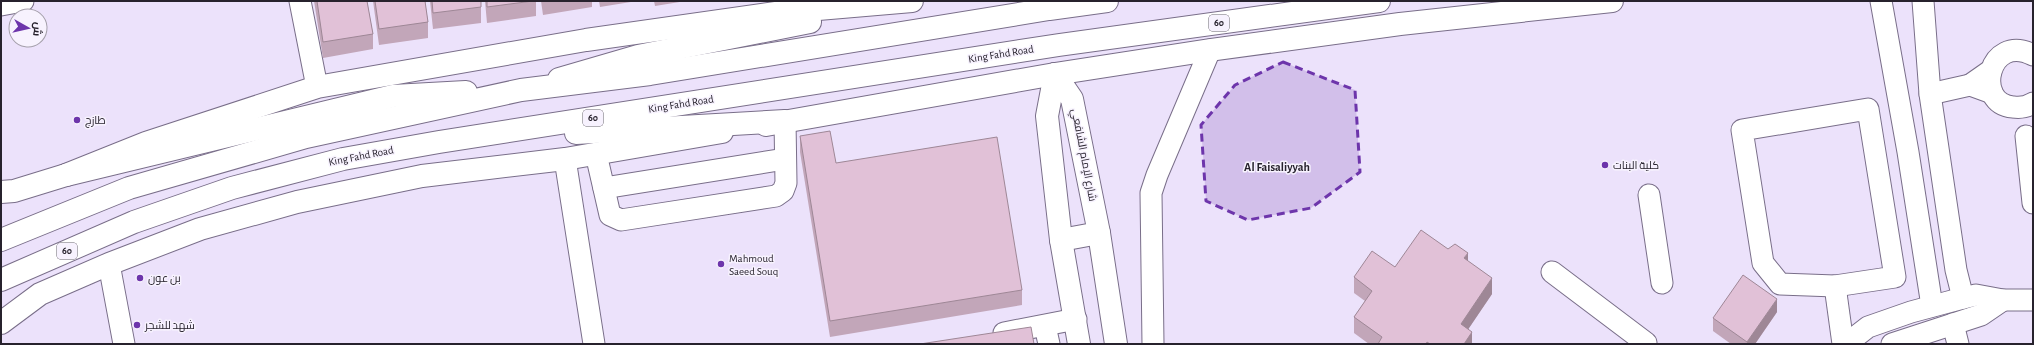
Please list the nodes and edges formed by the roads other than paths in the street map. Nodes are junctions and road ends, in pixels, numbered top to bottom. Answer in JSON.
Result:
{"nodes":[{"id":1,"x":23,"y":1,"type":"edge"},
{"id":2,"x":300,"y":1,"type":"edge"},
{"id":3,"x":912,"y":1,"type":"edge"},
{"id":4,"x":915,"y":1,"type":"edge"},
{"id":5,"x":1107,"y":1,"type":"edge"},
{"id":6,"x":1379,"y":1,"type":"edge"},
{"id":7,"x":1521,"y":1,"type":"edge"},
{"id":8,"x":1612,"y":1,"type":"edge"},
{"id":9,"x":1881,"y":1,"type":"edge"},
{"id":10,"x":1923,"y":1,"type":"edge"},
{"id":11,"x":1,"y":5,"type":"edge"},
{"id":12,"x":782,"y":6,"type":"edge"},
{"id":13,"x":1400,"y":24,"type":"junction"},
{"id":14,"x":1210,"y":50,"type":"junction"},
{"id":15,"x":2033,"y":55,"type":"edge"},
{"id":16,"x":1990,"y":71,"type":"junction"},
{"id":17,"x":1055,"y":74,"type":"junction"},
{"id":18,"x":1970,"y":85,"type":"junction"},
{"id":19,"x":316,"y":87,"type":"junction"},
{"id":20,"x":521,"y":90,"type":"junction"},
{"id":21,"x":1992,"y":93,"type":"junction"},
{"id":22,"x":1930,"y":94,"type":"junction"},
{"id":23,"x":2032,"y":103,"type":"edge"},
{"id":24,"x":2010,"y":107,"type":"junction"},
{"id":25,"x":785,"y":121,"type":"junction"},
{"id":26,"x":2026,"y":136,"type":"junction"},
{"id":27,"x":439,"y":142,"type":"junction"},
{"id":28,"x":596,"y":154,"type":"junction"},
{"id":29,"x":785,"y":159,"type":"junction"},
{"id":30,"x":565,"y":160,"type":"junction"},
{"id":31,"x":1910,"y":168,"type":"junction"},
{"id":32,"x":1878,"y":171,"type":"junction"},
{"id":33,"x":66,"y":175,"type":"junction"},
{"id":34,"x":604,"y":188,"type":"junction"},
{"id":35,"x":1,"y":192,"type":"edge"},
{"id":36,"x":1649,"y":194,"type":"dead end"},
{"id":37,"x":2033,"y":203,"type":"edge"},
{"id":38,"x":1099,"y":233,"type":"junction"},
{"id":39,"x":1,"y":240,"type":"edge"},
{"id":40,"x":1061,"y":240,"type":"junction"},
{"id":41,"x":109,"y":264,"type":"junction"},
{"id":42,"x":1552,"y":272,"type":"dead end"},
{"id":43,"x":1,"y":280,"type":"edge"},
{"id":44,"x":1662,"y":283,"type":"dead end"},
{"id":45,"x":1835,"y":286,"type":"junction"},
{"id":46,"x":40,"y":294,"type":"junction"},
{"id":47,"x":1963,"y":298,"type":"junction"},
{"id":48,"x":2002,"y":300,"type":"junction"},
{"id":49,"x":2033,"y":300,"type":"edge"},
{"id":50,"x":1932,"y":306,"type":"junction"},
{"id":51,"x":1076,"y":319,"type":"junction"},
{"id":52,"x":1,"y":323,"type":"edge"},
{"id":53,"x":1047,"y":335,"type":"edge"},
{"id":54,"x":1951,"y":335,"type":"edge"},
{"id":55,"x":985,"y":336,"type":"edge"},
{"id":56,"x":1,"y":337,"type":"edge"},
{"id":57,"x":1646,"y":343,"type":"dead end"},
{"id":58,"x":124,"y":344,"type":"edge"},
{"id":59,"x":594,"y":344,"type":"edge"},
{"id":60,"x":1079,"y":344,"type":"edge"},
{"id":61,"x":1116,"y":344,"type":"edge"},
{"id":62,"x":1153,"y":344,"type":"edge"},
{"id":63,"x":1844,"y":344,"type":"edge"},
{"id":64,"x":1892,"y":344,"type":"edge"}],
"edges":[{"from":1,"to":11,"type":"street"},
{"from":2,"to":19,"type":"street"},
{"from":3,"to":12,"type":"main road"},
{"from":4,"to":20,"type":"main road"},
{"from":5,"to":20,"type":"main road"},
{"from":6,"to":27,"type":"main road","name":"King Fahd Road","number":"60"},
{"from":7,"to":13,"type":"main road"},
{"from":8,"to":13,"type":"main road"},
{"from":9,"to":31,"type":"street"},
{"from":10,"to":22,"type":"street"},
{"from":12,"to":19,"type":"main road"},
{"from":13,"to":14,"type":"main road"},
{"from":14,"to":17,"type":"main road"},
{"from":14,"to":62,"type":"street"},
{"from":15,"to":16,"type":"street"},
{"from":16,"to":18,"type":"street"},
{"from":16,"to":21,"type":"street"},
{"from":17,"to":25,"type":"main road"},
{"from":17,"to":38,"type":"main road","name":"شارع الإمام الشافعي"},
{"from":17,"to":40,"type":"main road"},
{"from":18,"to":21,"type":"street"},
{"from":18,"to":22,"type":"street"},
{"from":19,"to":33,"type":"main road"},
{"from":20,"to":33,"type":"main road"},
{"from":20,"to":39,"type":"main road"},
{"from":21,"to":24,"type":"street"},
{"from":22,"to":47,"type":"street"},
{"from":23,"to":24,"type":"street"},
{"from":23,"to":26,"type":"street"},
{"from":24,"to":26,"type":"street"},
{"from":25,"to":27,"type":"main road"},
{"from":25,"to":28,"type":"main road"},
{"from":25,"to":29,"type":"street"},
{"from":26,"to":37,"type":"street"},
{"from":27,"to":43,"type":"main road","name":"King Fahd Road","number":"60"},
{"from":28,"to":30,"type":"main road"},
{"from":28,"to":34,"type":"street"},
{"from":29,"to":34,"type":"street"},
{"from":29,"to":34,"type":"street"},
{"from":30,"to":41,"type":"main road"},
{"from":30,"to":59,"type":"street"},
{"from":31,"to":32,"type":"street"},
{"from":31,"to":50,"type":"street"},
{"from":32,"to":45,"type":"street"},
{"from":32,"to":45,"type":"street"},
{"from":33,"to":35,"type":"main road"},
{"from":36,"to":44,"type":"street"},
{"from":38,"to":40,"type":"main road"},
{"from":38,"to":61,"type":"main road","name":"شارع الإمام الشافعي"},
{"from":40,"to":51,"type":"main road"},
{"from":41,"to":46,"type":"main road"},
{"from":41,"to":58,"type":"street"},
{"from":42,"to":57,"type":"street"},
{"from":45,"to":63,"type":"street"},
{"from":46,"to":52,"type":"main road"},
{"from":46,"to":56,"type":"main road"},
{"from":47,"to":48,"type":"street"},
{"from":47,"to":50,"type":"street"},
{"from":48,"to":49,"type":"street"},
{"from":48,"to":54,"type":"street"},
{"from":50,"to":63,"type":"street"},
{"from":51,"to":53,"type":"street"},
{"from":51,"to":60,"type":"main road"},
{"from":53,"to":55,"type":"street"},
{"from":54,"to":64,"type":"street"}]}
